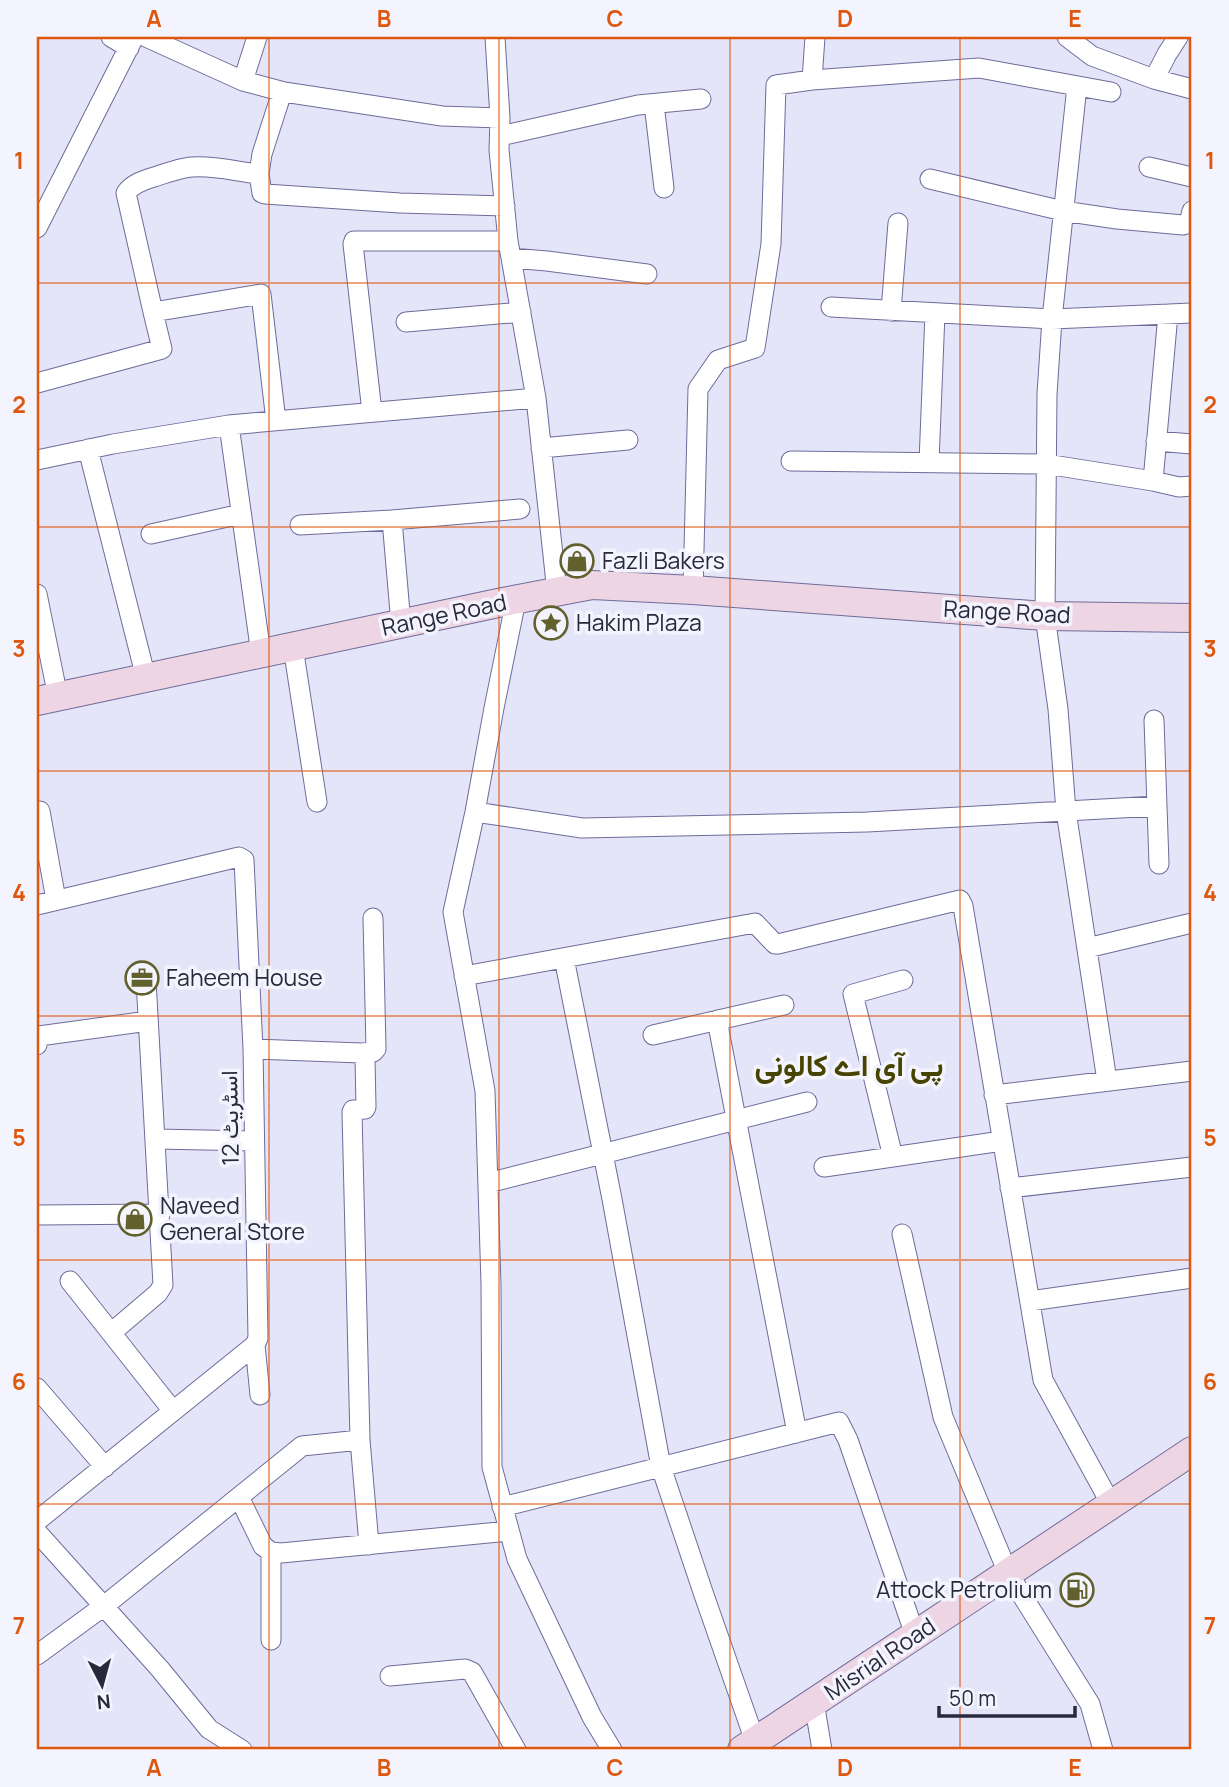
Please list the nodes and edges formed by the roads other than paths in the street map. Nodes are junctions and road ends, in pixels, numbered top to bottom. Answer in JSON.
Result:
{"nodes":[{"id":1,"x":111,"y":37,"type":"edge"},
{"id":2,"x":146,"y":37,"type":"edge"},
{"id":3,"x":257,"y":37,"type":"edge"},
{"id":4,"x":495,"y":37,"type":"edge"},
{"id":5,"x":815,"y":37,"type":"edge"},
{"id":6,"x":1067,"y":37,"type":"edge"},
{"id":7,"x":1178,"y":37,"type":"edge"},
{"id":8,"x":132,"y":42,"type":"edge"},
{"id":9,"x":1192,"y":47,"type":"edge"},
{"id":10,"x":1167,"y":54,"type":"junction"},
{"id":11,"x":1154,"y":79,"type":"junction"},
{"id":12,"x":812,"y":80,"type":"junction"},
{"id":13,"x":243,"y":81,"type":"junction"},
{"id":14,"x":1077,"y":86,"type":"junction"},
{"id":15,"x":1192,"y":89,"type":"edge"},
{"id":16,"x":282,"y":92,"type":"junction"},
{"id":17,"x":1111,"y":92,"type":"dead end"},
{"id":18,"x":701,"y":99,"type":"dead end"},
{"id":19,"x":654,"y":103,"type":"junction"},
{"id":20,"x":500,"y":127,"type":"junction"},
{"id":21,"x":1149,"y":167,"type":"dead end"},
{"id":22,"x":259,"y":174,"type":"junction"},
{"id":23,"x":1192,"y":177,"type":"edge"},
{"id":24,"x":930,"y":178,"type":"dead end"},
{"id":25,"x":664,"y":188,"type":"dead end"},
{"id":26,"x":45,"y":191,"type":"edge"},
{"id":27,"x":505,"y":206,"type":"junction"},
{"id":28,"x":1063,"y":211,"type":"junction"},
{"id":29,"x":1192,"y":211,"type":"edge"},
{"id":30,"x":898,"y":223,"type":"dead end"},
{"id":31,"x":37,"y":228,"type":"edge"},
{"id":32,"x":510,"y":250,"type":"junction"},
{"id":33,"x":647,"y":274,"type":"dead end"},
{"id":34,"x":831,"y":307,"type":"dead end"},
{"id":35,"x":891,"y":311,"type":"junction"},
{"id":36,"x":153,"y":312,"type":"junction"},
{"id":37,"x":521,"y":312,"type":"junction"},
{"id":38,"x":935,"y":313,"type":"junction"},
{"id":39,"x":1192,"y":313,"type":"edge"},
{"id":40,"x":1168,"y":314,"type":"junction"},
{"id":41,"x":1052,"y":319,"type":"junction"},
{"id":42,"x":406,"y":322,"type":"dead end"},
{"id":43,"x":37,"y":383,"type":"edge"},
{"id":44,"x":536,"y":398,"type":"junction"},
{"id":45,"x":372,"y":412,"type":"junction"},
{"id":46,"x":276,"y":421,"type":"junction"},
{"id":47,"x":229,"y":425,"type":"junction"},
{"id":48,"x":628,"y":440,"type":"dead end"},
{"id":49,"x":1156,"y":441,"type":"junction"},
{"id":50,"x":1192,"y":444,"type":"edge"},
{"id":51,"x":541,"y":448,"type":"junction"},
{"id":52,"x":88,"y":449,"type":"junction"},
{"id":53,"x":37,"y":460,"type":"edge"},
{"id":54,"x":791,"y":461,"type":"dead end"},
{"id":55,"x":929,"y":462,"type":"junction"},
{"id":56,"x":1046,"y":464,"type":"junction"},
{"id":57,"x":1153,"y":481,"type":"junction"},
{"id":58,"x":1192,"y":486,"type":"edge"},
{"id":59,"x":520,"y":509,"type":"dead end"},
{"id":60,"x":241,"y":514,"type":"junction"},
{"id":61,"x":392,"y":520,"type":"junction"},
{"id":62,"x":300,"y":525,"type":"dead end"},
{"id":63,"x":151,"y":534,"type":"dead end"},
{"id":64,"x":693,"y":590,"type":"junction"},
{"id":65,"x":556,"y":592,"type":"junction"},
{"id":66,"x":37,"y":594,"type":"edge"},
{"id":67,"x":516,"y":600,"type":"junction"},
{"id":68,"x":1045,"y":616,"type":"junction"},
{"id":69,"x":1192,"y":618,"type":"edge"},
{"id":70,"x":401,"y":624,"type":"junction"},
{"id":71,"x":293,"y":647,"type":"junction"},
{"id":72,"x":261,"y":654,"type":"junction"},
{"id":73,"x":146,"y":678,"type":"junction"},
{"id":74,"x":47,"y":699,"type":"edge"},
{"id":75,"x":1153,"y":720,"type":"dead end"},
{"id":76,"x":317,"y":802,"type":"dead end"},
{"id":77,"x":1157,"y":806,"type":"junction"},
{"id":78,"x":1066,"y":810,"type":"junction"},
{"id":79,"x":40,"y":811,"type":"dead end"},
{"id":80,"x":475,"y":812,"type":"junction"},
{"id":81,"x":1159,"y":864,"type":"dead end"},
{"id":82,"x":46,"y":903,"type":"edge"},
{"id":83,"x":373,"y":918,"type":"dead end"},
{"id":84,"x":1192,"y":923,"type":"edge"},
{"id":85,"x":1087,"y":948,"type":"junction"},
{"id":86,"x":564,"y":958,"type":"junction"},
{"id":87,"x":464,"y":976,"type":"junction"},
{"id":88,"x":146,"y":980,"type":"dead end"},
{"id":89,"x":903,"y":980,"type":"dead end"},
{"id":90,"x":784,"y":1005,"type":"dead end"},
{"id":91,"x":717,"y":1020,"type":"junction"},
{"id":92,"x":148,"y":1021,"type":"junction"},
{"id":93,"x":653,"y":1035,"type":"dead end"},
{"id":94,"x":37,"y":1045,"type":"edge"},
{"id":95,"x":253,"y":1048,"type":"junction"},
{"id":96,"x":361,"y":1053,"type":"junction"},
{"id":97,"x":1192,"y":1071,"type":"edge"},
{"id":98,"x":1107,"y":1081,"type":"junction"},
{"id":99,"x":994,"y":1095,"type":"junction"},
{"id":100,"x":807,"y":1102,"type":"dead end"},
{"id":101,"x":737,"y":1120,"type":"junction"},
{"id":102,"x":155,"y":1139,"type":"junction"},
{"id":103,"x":254,"y":1141,"type":"junction"},
{"id":104,"x":1002,"y":1141,"type":"junction"},
{"id":105,"x":604,"y":1154,"type":"junction"},
{"id":106,"x":893,"y":1157,"type":"junction"},
{"id":107,"x":824,"y":1167,"type":"dead end"},
{"id":108,"x":1192,"y":1167,"type":"edge"},
{"id":109,"x":488,"y":1183,"type":"junction"},
{"id":110,"x":1010,"y":1188,"type":"junction"},
{"id":111,"x":37,"y":1214,"type":"edge"},
{"id":112,"x":160,"y":1214,"type":"junction"},
{"id":113,"x":902,"y":1234,"type":"dead end"},
{"id":114,"x":1192,"y":1278,"type":"edge"},
{"id":115,"x":70,"y":1281,"type":"dead end"},
{"id":116,"x":1030,"y":1301,"type":"junction"},
{"id":117,"x":111,"y":1333,"type":"junction"},
{"id":118,"x":255,"y":1345,"type":"junction"},
{"id":119,"x":37,"y":1388,"type":"edge"},
{"id":120,"x":260,"y":1395,"type":"dead end"},
{"id":121,"x":173,"y":1411,"type":"junction"},
{"id":122,"x":797,"y":1433,"type":"junction"},
{"id":123,"x":360,"y":1440,"type":"junction"},
{"id":124,"x":1192,"y":1451,"type":"edge"},
{"id":125,"x":105,"y":1466,"type":"junction"},
{"id":126,"x":662,"y":1466,"type":"junction"},
{"id":127,"x":239,"y":1497,"type":"junction"},
{"id":128,"x":1111,"y":1504,"type":"junction"},
{"id":129,"x":502,"y":1507,"type":"junction"},
{"id":130,"x":37,"y":1521,"type":"edge"},
{"id":131,"x":509,"y":1531,"type":"junction"},
{"id":132,"x":37,"y":1532,"type":"edge"},
{"id":133,"x":369,"y":1545,"type":"junction"},
{"id":134,"x":271,"y":1552,"type":"junction"},
{"id":135,"x":1008,"y":1573,"type":"junction"},
{"id":136,"x":104,"y":1606,"type":"junction"},
{"id":137,"x":915,"y":1635,"type":"junction"},
{"id":138,"x":271,"y":1640,"type":"dead end"},
{"id":139,"x":37,"y":1655,"type":"edge"},
{"id":140,"x":390,"y":1676,"type":"dead end"},
{"id":141,"x":814,"y":1702,"type":"junction"},
{"id":142,"x":748,"y":1746,"type":"edge"},
{"id":143,"x":242,"y":1750,"type":"edge"},
{"id":144,"x":516,"y":1750,"type":"edge"},
{"id":145,"x":612,"y":1750,"type":"edge"},
{"id":146,"x":822,"y":1750,"type":"edge"},
{"id":147,"x":1103,"y":1750,"type":"edge"}],
"edges":[{"from":1,"to":8,"type":"street"},
{"from":2,"to":13,"type":"street"},
{"from":3,"to":13,"type":"street"},
{"from":4,"to":20,"type":"street"},
{"from":5,"to":12,"type":"street"},
{"from":6,"to":11,"type":"street"},
{"from":7,"to":10,"type":"street"},
{"from":8,"to":26,"type":"street"},
{"from":9,"to":10,"type":"street"},
{"from":10,"to":11,"type":"street"},
{"from":11,"to":15,"type":"street"},
{"from":12,"to":14,"type":"street"},
{"from":12,"to":64,"type":"street"},
{"from":13,"to":16,"type":"street"},
{"from":14,"to":17,"type":"street"},
{"from":14,"to":28,"type":"street"},
{"from":16,"to":20,"type":"street"},
{"from":16,"to":22,"type":"street"},
{"from":18,"to":19,"type":"street"},
{"from":19,"to":20,"type":"street"},
{"from":19,"to":25,"type":"street"},
{"from":20,"to":27,"type":"street"},
{"from":21,"to":23,"type":"street"},
{"from":22,"to":27,"type":"street"},
{"from":22,"to":36,"type":"street"},
{"from":24,"to":28,"type":"street"},
{"from":26,"to":31,"type":"street"},
{"from":27,"to":32,"type":"street"},
{"from":28,"to":29,"type":"street"},
{"from":28,"to":41,"type":"street"},
{"from":30,"to":35,"type":"street"},
{"from":32,"to":33,"type":"street"},
{"from":32,"to":37,"type":"street"},
{"from":32,"to":45,"type":"street"},
{"from":34,"to":35,"type":"street"},
{"from":35,"to":38,"type":"street"},
{"from":36,"to":43,"type":"street"},
{"from":36,"to":46,"type":"street"},
{"from":37,"to":42,"type":"street"},
{"from":37,"to":44,"type":"street"},
{"from":38,"to":41,"type":"street"},
{"from":38,"to":55,"type":"street"},
{"from":39,"to":40,"type":"street"},
{"from":40,"to":41,"type":"street"},
{"from":40,"to":49,"type":"street"},
{"from":41,"to":56,"type":"street"},
{"from":44,"to":45,"type":"street"},
{"from":44,"to":51,"type":"street"},
{"from":45,"to":46,"type":"street"},
{"from":46,"to":47,"type":"street"},
{"from":47,"to":52,"type":"street"},
{"from":47,"to":60,"type":"street"},
{"from":48,"to":51,"type":"street"},
{"from":49,"to":50,"type":"street"},
{"from":49,"to":57,"type":"street"},
{"from":51,"to":65,"type":"street"},
{"from":52,"to":53,"type":"street"},
{"from":52,"to":73,"type":"street"},
{"from":54,"to":55,"type":"street"},
{"from":55,"to":56,"type":"street"},
{"from":56,"to":57,"type":"street"},
{"from":56,"to":68,"type":"street"},
{"from":57,"to":58,"type":"street"},
{"from":59,"to":61,"type":"street"},
{"from":60,"to":63,"type":"street"},
{"from":60,"to":72,"type":"street"},
{"from":61,"to":62,"type":"street"},
{"from":61,"to":70,"type":"street"},
{"from":64,"to":65,"type":"main road","name":"Range Road"},
{"from":64,"to":68,"type":"main road","name":"Range Road"},
{"from":65,"to":67,"type":"main road","name":"Range Road"},
{"from":66,"to":74,"type":"street"},
{"from":67,"to":70,"type":"main road","name":"Range Road"},
{"from":67,"to":80,"type":"street"},
{"from":68,"to":69,"type":"main road","name":"Range Road"},
{"from":68,"to":78,"type":"street"},
{"from":70,"to":71,"type":"main road","name":"Range Road"},
{"from":71,"to":72,"type":"main road","name":"Range Road"},
{"from":71,"to":76,"type":"street"},
{"from":72,"to":73,"type":"main road","name":"Range Road"},
{"from":73,"to":74,"type":"main road","name":"Range Road"},
{"from":75,"to":77,"type":"street"},
{"from":77,"to":78,"type":"street"},
{"from":77,"to":81,"type":"street"},
{"from":78,"to":80,"type":"street"},
{"from":78,"to":85,"type":"street"},
{"from":79,"to":82,"type":"street"},
{"from":80,"to":87,"type":"street"},
{"from":82,"to":95,"type":"street","name":"اسٹریٹ 12"},
{"from":83,"to":96,"type":"street"},
{"from":84,"to":85,"type":"street"},
{"from":85,"to":98,"type":"street"},
{"from":86,"to":87,"type":"street"},
{"from":86,"to":99,"type":"street"},
{"from":86,"to":105,"type":"street"},
{"from":87,"to":109,"type":"street"},
{"from":88,"to":92,"type":"street"},
{"from":89,"to":106,"type":"street"},
{"from":90,"to":91,"type":"street"},
{"from":91,"to":93,"type":"street"},
{"from":91,"to":101,"type":"street"},
{"from":92,"to":94,"type":"street"},
{"from":92,"to":102,"type":"street"},
{"from":95,"to":96,"type":"street"},
{"from":95,"to":103,"type":"street","name":"اسٹریٹ 12"},
{"from":96,"to":123,"type":"street"},
{"from":97,"to":98,"type":"street"},
{"from":98,"to":99,"type":"street"},
{"from":99,"to":104,"type":"street"},
{"from":100,"to":101,"type":"street"},
{"from":101,"to":105,"type":"street"},
{"from":101,"to":122,"type":"street"},
{"from":102,"to":103,"type":"street"},
{"from":102,"to":112,"type":"street"},
{"from":103,"to":118,"type":"street","name":"اسٹریٹ 12"},
{"from":104,"to":106,"type":"street"},
{"from":104,"to":110,"type":"street"},
{"from":105,"to":109,"type":"street"},
{"from":105,"to":126,"type":"street"},
{"from":106,"to":107,"type":"street"},
{"from":108,"to":110,"type":"street"},
{"from":109,"to":129,"type":"street"},
{"from":110,"to":116,"type":"street"},
{"from":111,"to":112,"type":"street"},
{"from":112,"to":117,"type":"street"},
{"from":113,"to":135,"type":"street"},
{"from":114,"to":116,"type":"street"},
{"from":115,"to":117,"type":"street"},
{"from":116,"to":128,"type":"street"},
{"from":117,"to":121,"type":"street"},
{"from":118,"to":120,"type":"street","name":"اسٹریٹ 12"},
{"from":118,"to":121,"type":"street"},
{"from":119,"to":125,"type":"street"},
{"from":121,"to":125,"type":"street"},
{"from":122,"to":126,"type":"street"},
{"from":122,"to":137,"type":"street"},
{"from":123,"to":127,"type":"street"},
{"from":123,"to":133,"type":"street"},
{"from":124,"to":128,"type":"main road","name":"Misrial Road"},
{"from":125,"to":130,"type":"street"},
{"from":126,"to":129,"type":"street"},
{"from":126,"to":142,"type":"street"},
{"from":127,"to":134,"type":"street"},
{"from":127,"to":136,"type":"street"},
{"from":128,"to":135,"type":"main road","name":"Misrial Road"},
{"from":129,"to":131,"type":"street"},
{"from":131,"to":133,"type":"street"},
{"from":131,"to":145,"type":"street"},
{"from":132,"to":136,"type":"street"},
{"from":133,"to":134,"type":"street"},
{"from":134,"to":138,"type":"street"},
{"from":135,"to":137,"type":"main road","name":"Misrial Road"},
{"from":135,"to":147,"type":"street"},
{"from":136,"to":139,"type":"street"},
{"from":136,"to":143,"type":"street"},
{"from":137,"to":141,"type":"main road","name":"Misrial Road"},
{"from":140,"to":144,"type":"street"},
{"from":141,"to":142,"type":"main road","name":"Misrial Road"},
{"from":141,"to":146,"type":"street"}]}
